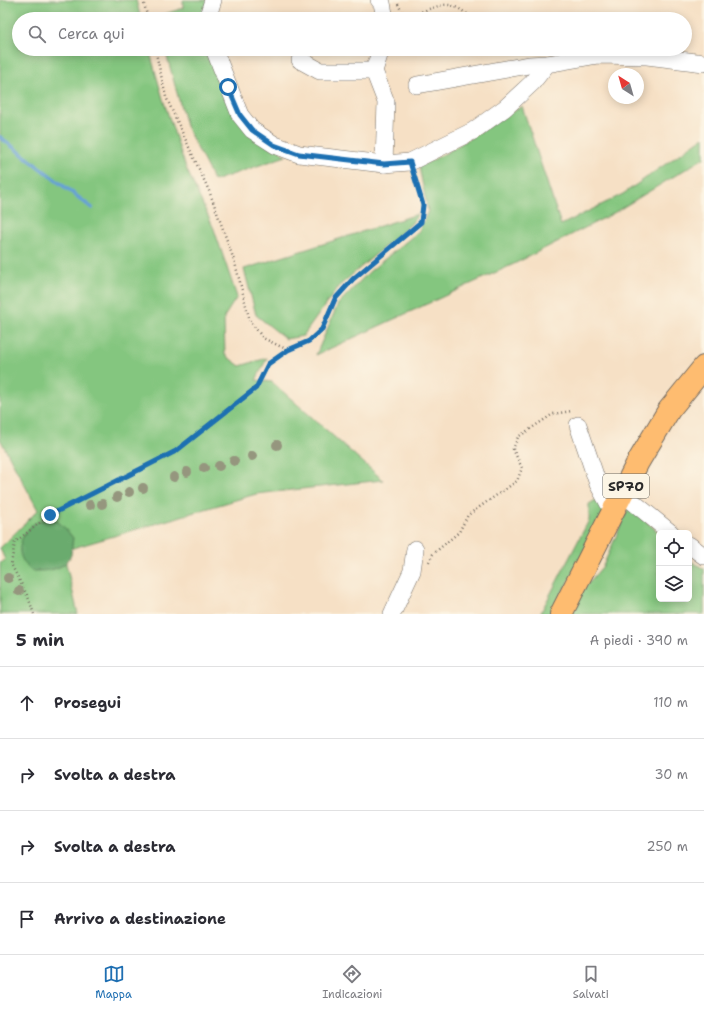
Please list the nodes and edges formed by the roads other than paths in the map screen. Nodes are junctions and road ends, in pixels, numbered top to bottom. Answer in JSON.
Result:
{"nodes":[{"id":1,"x":213,"y":0,"type":"edge"},
{"id":2,"x":379,"y":0,"type":"edge"},
{"id":3,"x":209,"y":12,"type":"edge"},
{"id":4,"x":384,"y":12,"type":"edge"},
{"id":5,"x":217,"y":56,"type":"edge"},
{"id":6,"x":379,"y":56,"type":"edge"},
{"id":7,"x":592,"y":56,"type":"edge"},
{"id":8,"x":647,"y":56,"type":"edge"},
{"id":9,"x":300,"y":60,"type":"dead end"},
{"id":10,"x":704,"y":63,"type":"edge"},
{"id":11,"x":547,"y":64,"type":"junction"},
{"id":12,"x":374,"y":71,"type":"junction"},
{"id":13,"x":417,"y":85,"type":"dead end"},
{"id":14,"x":384,"y":164,"type":"junction"},
{"id":15,"x":704,"y":367,"type":"edge"},
{"id":16,"x":578,"y":425,"type":"road end"},
{"id":17,"x":618,"y":503,"type":"junction"},
{"id":18,"x":666,"y":530,"type":"edge"},
{"id":19,"x":692,"y":548,"type":"edge"},
{"id":20,"x":415,"y":549,"type":"dead end"},
{"id":21,"x":704,"y":556,"type":"edge"},
{"id":22,"x":392,"y":614,"type":"edge"},
{"id":23,"x":561,"y":614,"type":"edge"}],
"edges":[{"from":1,"to":3,"type":"street"},
{"from":2,"to":4,"type":"street"},
{"from":5,"to":14,"type":"street"},
{"from":6,"to":12,"type":"street"},
{"from":7,"to":11,"type":"street"},
{"from":8,"to":10,"type":"street"},
{"from":9,"to":12,"type":"street"},
{"from":11,"to":13,"type":"street"},
{"from":11,"to":14,"type":"street"},
{"from":12,"to":14,"type":"street"},
{"from":15,"to":17,"type":"main road","number":"SP70"},
{"from":16,"to":17,"type":"street"},
{"from":17,"to":18,"type":"street"},
{"from":17,"to":23,"type":"main road","number":"SP70"},
{"from":19,"to":21,"type":"street"},
{"from":20,"to":22,"type":"street"}]}
